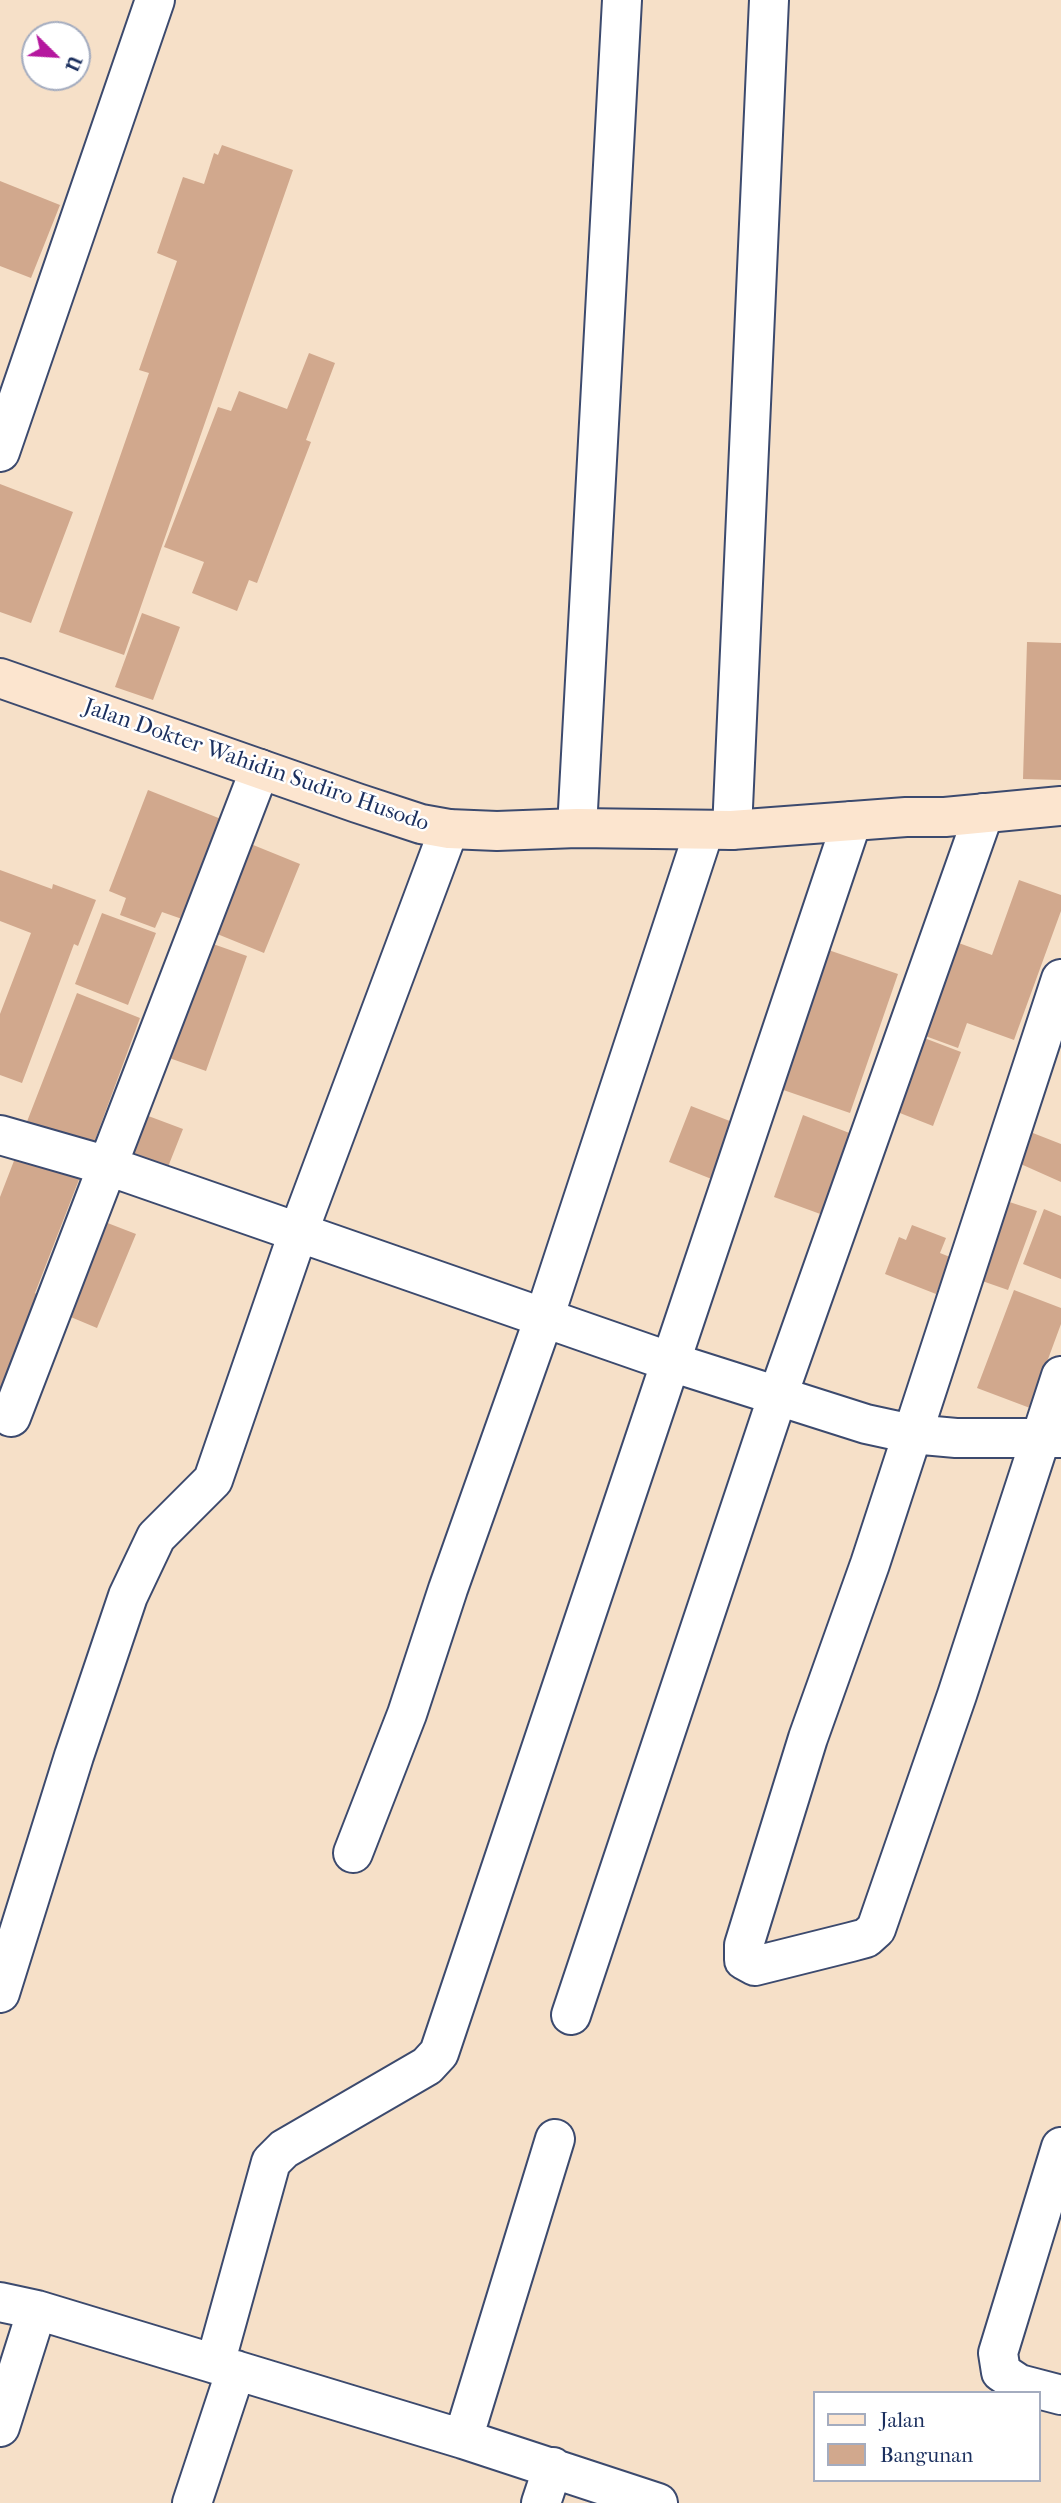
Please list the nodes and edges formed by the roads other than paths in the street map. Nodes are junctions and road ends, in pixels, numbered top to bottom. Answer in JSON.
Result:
{"nodes":[{"id":1,"x":155,"y":0,"type":"edge"},
{"id":2,"x":622,"y":0,"type":"edge"},
{"id":3,"x":769,"y":0,"type":"edge"},
{"id":4,"x":0,"y":452,"type":"edge"},
{"id":5,"x":0,"y":678,"type":"edge"},
{"id":6,"x":260,"y":769,"type":"junction"},
{"id":7,"x":1061,"y":806,"type":"edge"},
{"id":8,"x":985,"y":813,"type":"junction"},
{"id":9,"x":852,"y":821,"type":"junction"},
{"id":10,"x":577,"y":828,"type":"junction"},
{"id":11,"x":449,"y":829,"type":"junction"},
{"id":12,"x":718,"y":830,"type":"junction"},
{"id":13,"x":1061,"y":979,"type":"edge"},
{"id":14,"x":0,"y":1135,"type":"edge"},
{"id":15,"x":108,"y":1166,"type":"junction"},
{"id":16,"x":298,"y":1233,"type":"junction"},
{"id":17,"x":544,"y":1318,"type":"junction"},
{"id":18,"x":671,"y":1362,"type":"junction"},
{"id":19,"x":1061,"y":1376,"type":"edge"},
{"id":20,"x":778,"y":1395,"type":"junction"},
{"id":21,"x":11,"y":1417,"type":"dead end"},
{"id":22,"x":912,"y":1434,"type":"junction"},
{"id":23,"x":1050,"y":1437,"type":"edge"},
{"id":24,"x":353,"y":1853,"type":"dead end"},
{"id":25,"x":0,"y":1993,"type":"edge"},
{"id":26,"x":571,"y":2015,"type":"dead end"},
{"id":27,"x":555,"y":2138,"type":"dead end"},
{"id":28,"x":1061,"y":2147,"type":"edge"},
{"id":29,"x":0,"y":2301,"type":"edge"},
{"id":30,"x":37,"y":2310,"type":"junction"},
{"id":31,"x":225,"y":2367,"type":"junction"},
{"id":32,"x":1061,"y":2395,"type":"edge"},
{"id":33,"x":0,"y":2427,"type":"edge"},
{"id":34,"x":463,"y":2439,"type":"junction"},
{"id":35,"x":553,"y":2466,"type":"junction"},
{"id":36,"x":192,"y":2503,"type":"edge"},
{"id":37,"x":541,"y":2503,"type":"edge"},
{"id":38,"x":658,"y":2503,"type":"edge"}],
"edges":[{"from":1,"to":4,"type":"street"},
{"from":2,"to":10,"type":"street"},
{"from":3,"to":12,"type":"street"},
{"from":5,"to":6,"type":"main road","name":"Jalan Dokter Wahidin Sudiro Husodo"},
{"from":6,"to":11,"type":"main road","name":"Jalan Dokter Wahidin Sudiro Husodo"},
{"from":6,"to":15,"type":"street"},
{"from":7,"to":8,"type":"main road","name":"Jalan Dokter Wahidin Sudiro Husodo"},
{"from":8,"to":9,"type":"main road","name":"Jalan Dokter Wahidin Sudiro Husodo"},
{"from":8,"to":20,"type":"street"},
{"from":9,"to":12,"type":"main road","name":"Jalan Dokter Wahidin Sudiro Husodo"},
{"from":9,"to":18,"type":"street"},
{"from":10,"to":11,"type":"main road","name":"Jalan Dokter Wahidin Sudiro Husodo"},
{"from":10,"to":12,"type":"main road","name":"Jalan Dokter Wahidin Sudiro Husodo"},
{"from":11,"to":16,"type":"street"},
{"from":12,"to":17,"type":"street"},
{"from":13,"to":22,"type":"street"},
{"from":14,"to":15,"type":"street"},
{"from":15,"to":16,"type":"street"},
{"from":15,"to":21,"type":"street"},
{"from":16,"to":17,"type":"street"},
{"from":16,"to":25,"type":"street"},
{"from":17,"to":18,"type":"street"},
{"from":17,"to":24,"type":"street"},
{"from":18,"to":20,"type":"street"},
{"from":18,"to":31,"type":"street"},
{"from":19,"to":23,"type":"street"},
{"from":20,"to":22,"type":"street"},
{"from":20,"to":26,"type":"street"},
{"from":22,"to":23,"type":"street"},
{"from":22,"to":23,"type":"street"},
{"from":27,"to":34,"type":"street"},
{"from":28,"to":32,"type":"street"},
{"from":29,"to":30,"type":"street"},
{"from":30,"to":31,"type":"street"},
{"from":30,"to":33,"type":"street"},
{"from":31,"to":34,"type":"street"},
{"from":31,"to":36,"type":"street"},
{"from":34,"to":35,"type":"street"},
{"from":35,"to":37,"type":"street"},
{"from":35,"to":38,"type":"street"}]}
